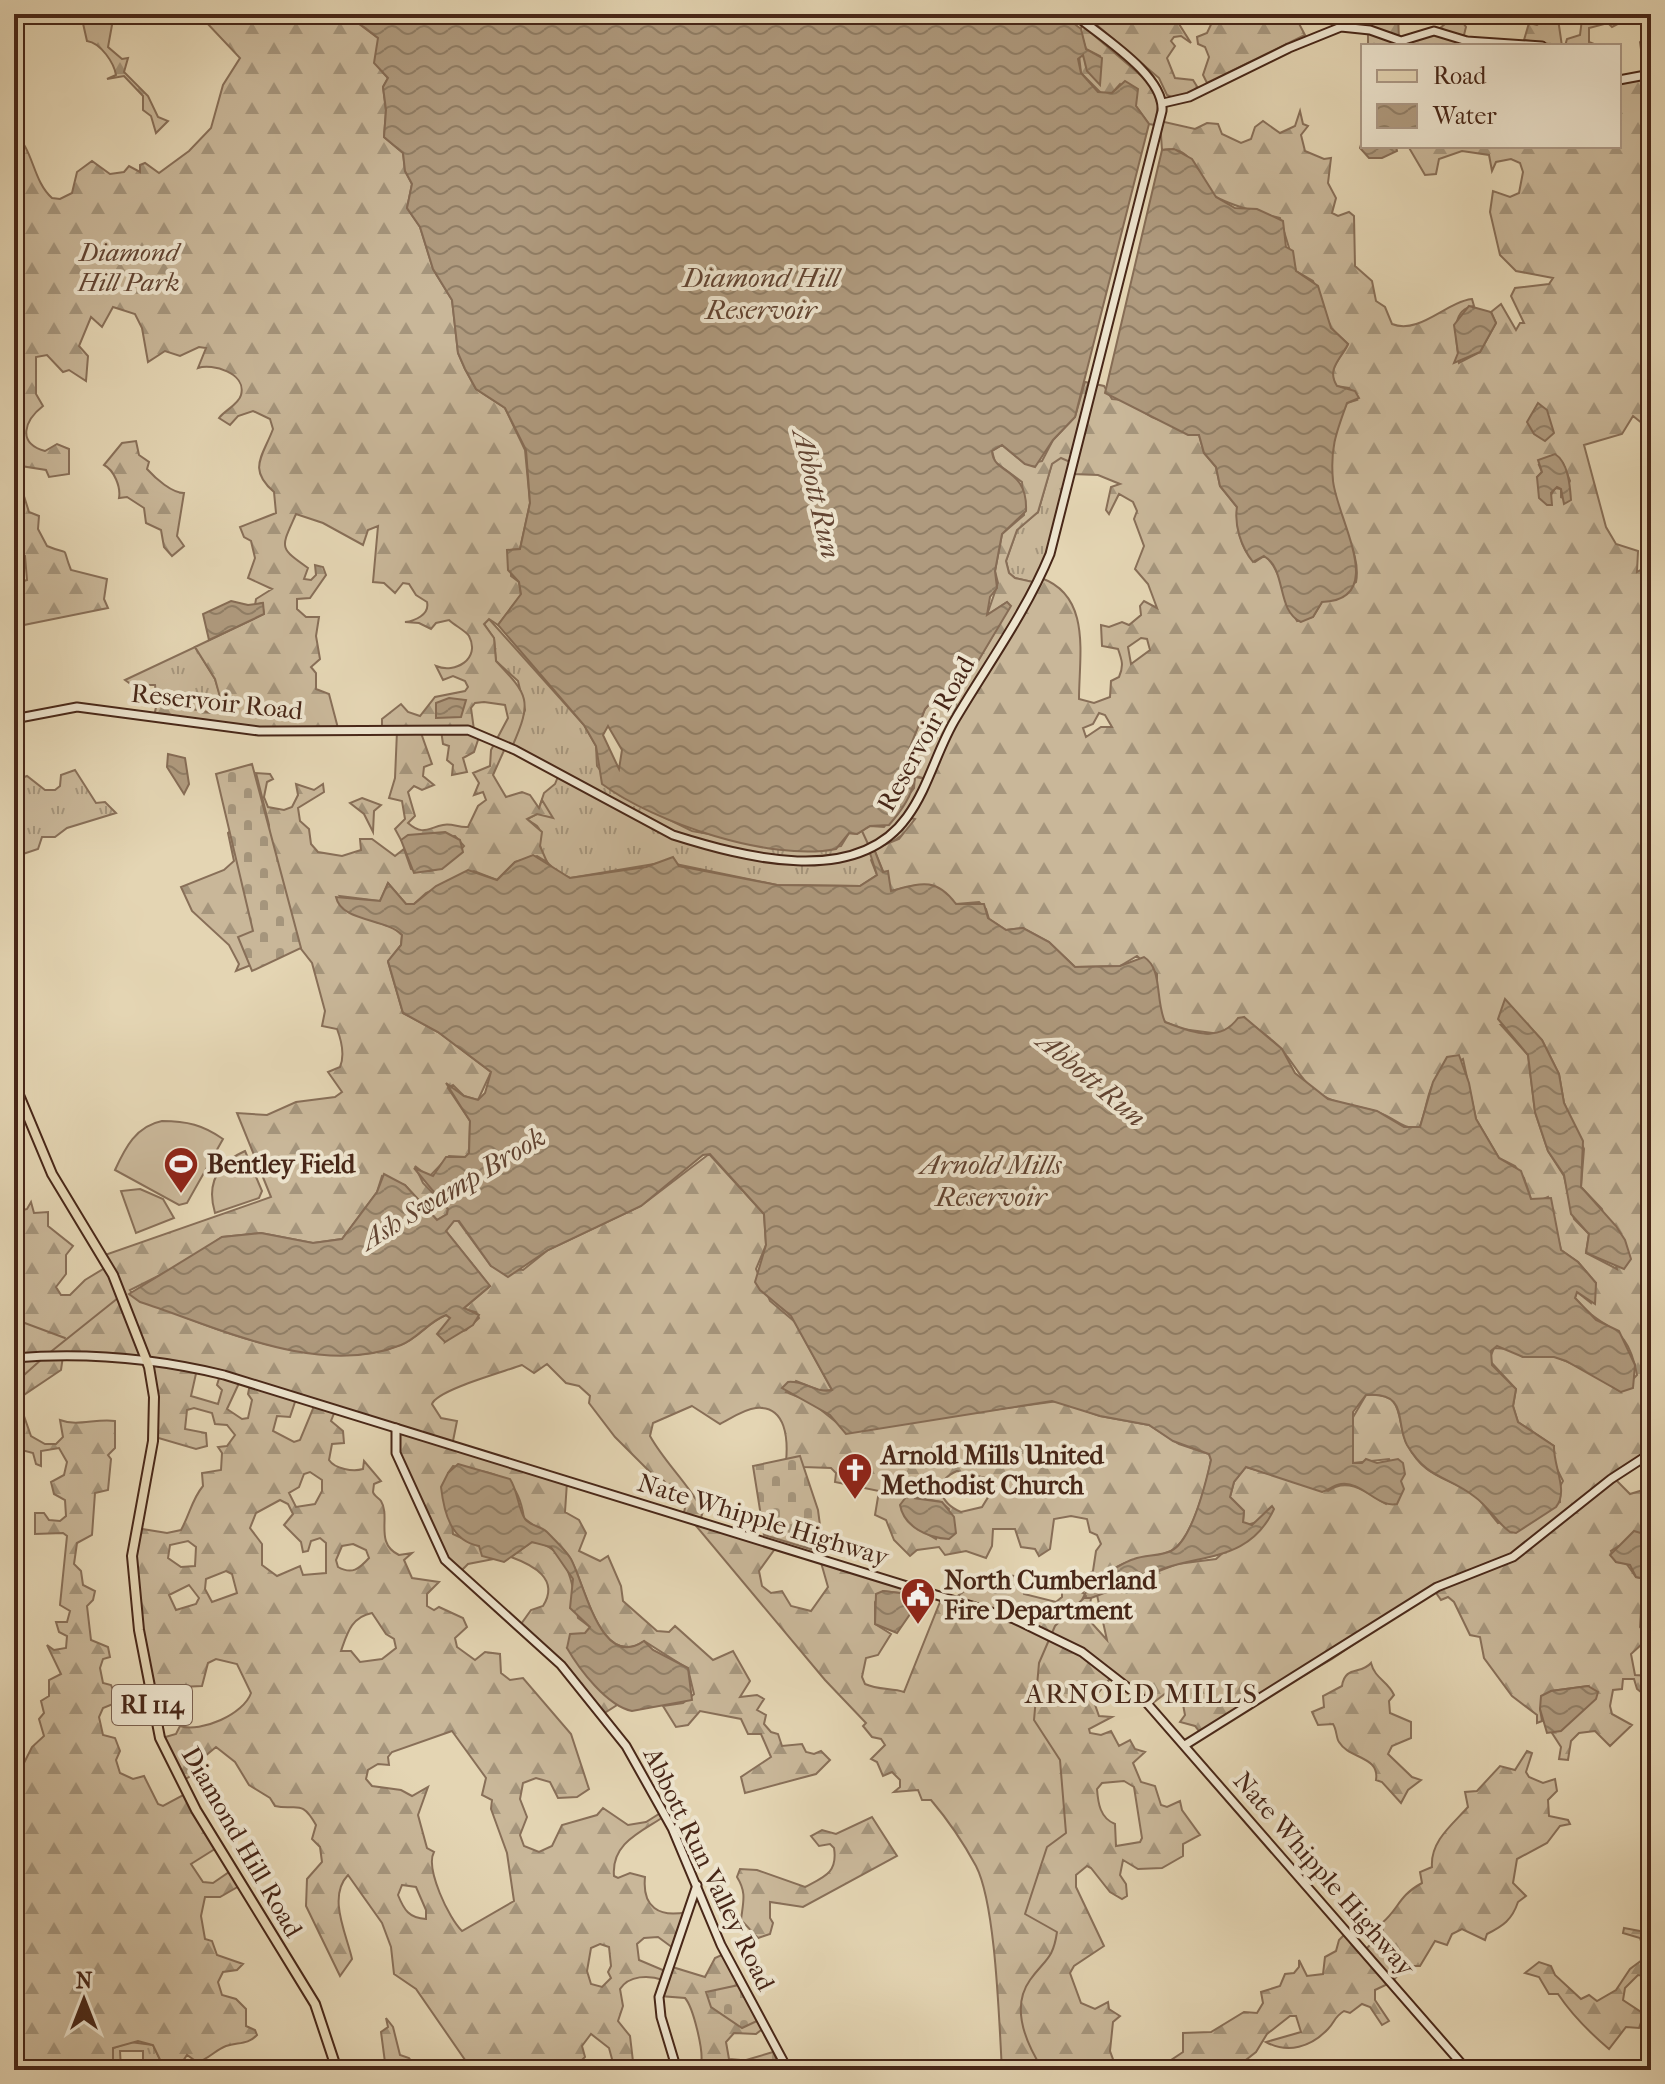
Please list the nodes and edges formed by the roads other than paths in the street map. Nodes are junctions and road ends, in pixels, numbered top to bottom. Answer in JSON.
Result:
{"nodes":[{"id":1,"x":1074,"y":14,"type":"edge"},
{"id":2,"x":1512,"y":44,"type":"edge"},
{"id":3,"x":1651,"y":74,"type":"edge"},
{"id":4,"x":1621,"y":80,"type":"edge"},
{"id":5,"x":1162,"y":107,"type":"junction"},
{"id":6,"x":14,"y":719,"type":"edge"},
{"id":7,"x":14,"y":1083,"type":"edge"},
{"id":8,"x":14,"y":1358,"type":"edge"},
{"id":9,"x":146,"y":1359,"type":"junction"},
{"id":10,"x":396,"y":1428,"type":"junction"},
{"id":11,"x":1651,"y":1453,"type":"edge"},
{"id":12,"x":1185,"y":1745,"type":"junction"},
{"id":13,"x":697,"y":1885,"type":"junction"},
{"id":14,"x":337,"y":2070,"type":"edge"},
{"id":15,"x":677,"y":2070,"type":"edge"},
{"id":16,"x":788,"y":2070,"type":"edge"},
{"id":17,"x":1467,"y":2070,"type":"edge"}],
"edges":[{"from":1,"to":5,"type":"street"},
{"from":2,"to":5,"type":"street"},
{"from":3,"to":4,"type":"street"},
{"from":5,"to":6,"type":"street","name":"Reservoir Road"},
{"from":7,"to":9,"type":"main road","name":"Diamond Hill Road","number":"RI 114"},
{"from":8,"to":9,"type":"street","name":"Nate Whipple Highway"},
{"from":9,"to":10,"type":"street","name":"Nate Whipple Highway"},
{"from":9,"to":14,"type":"main road","name":"Diamond Hill Road","number":"RI 114"},
{"from":10,"to":12,"type":"street","name":"Nate Whipple Highway"},
{"from":10,"to":13,"type":"street","name":"Abbott Run Valley Road"},
{"from":11,"to":12,"type":"street"},
{"from":12,"to":17,"type":"street","name":"Nate Whipple Highway"},
{"from":13,"to":15,"type":"street"},
{"from":13,"to":16,"type":"street","name":"Abbott Run Valley Road"}]}
